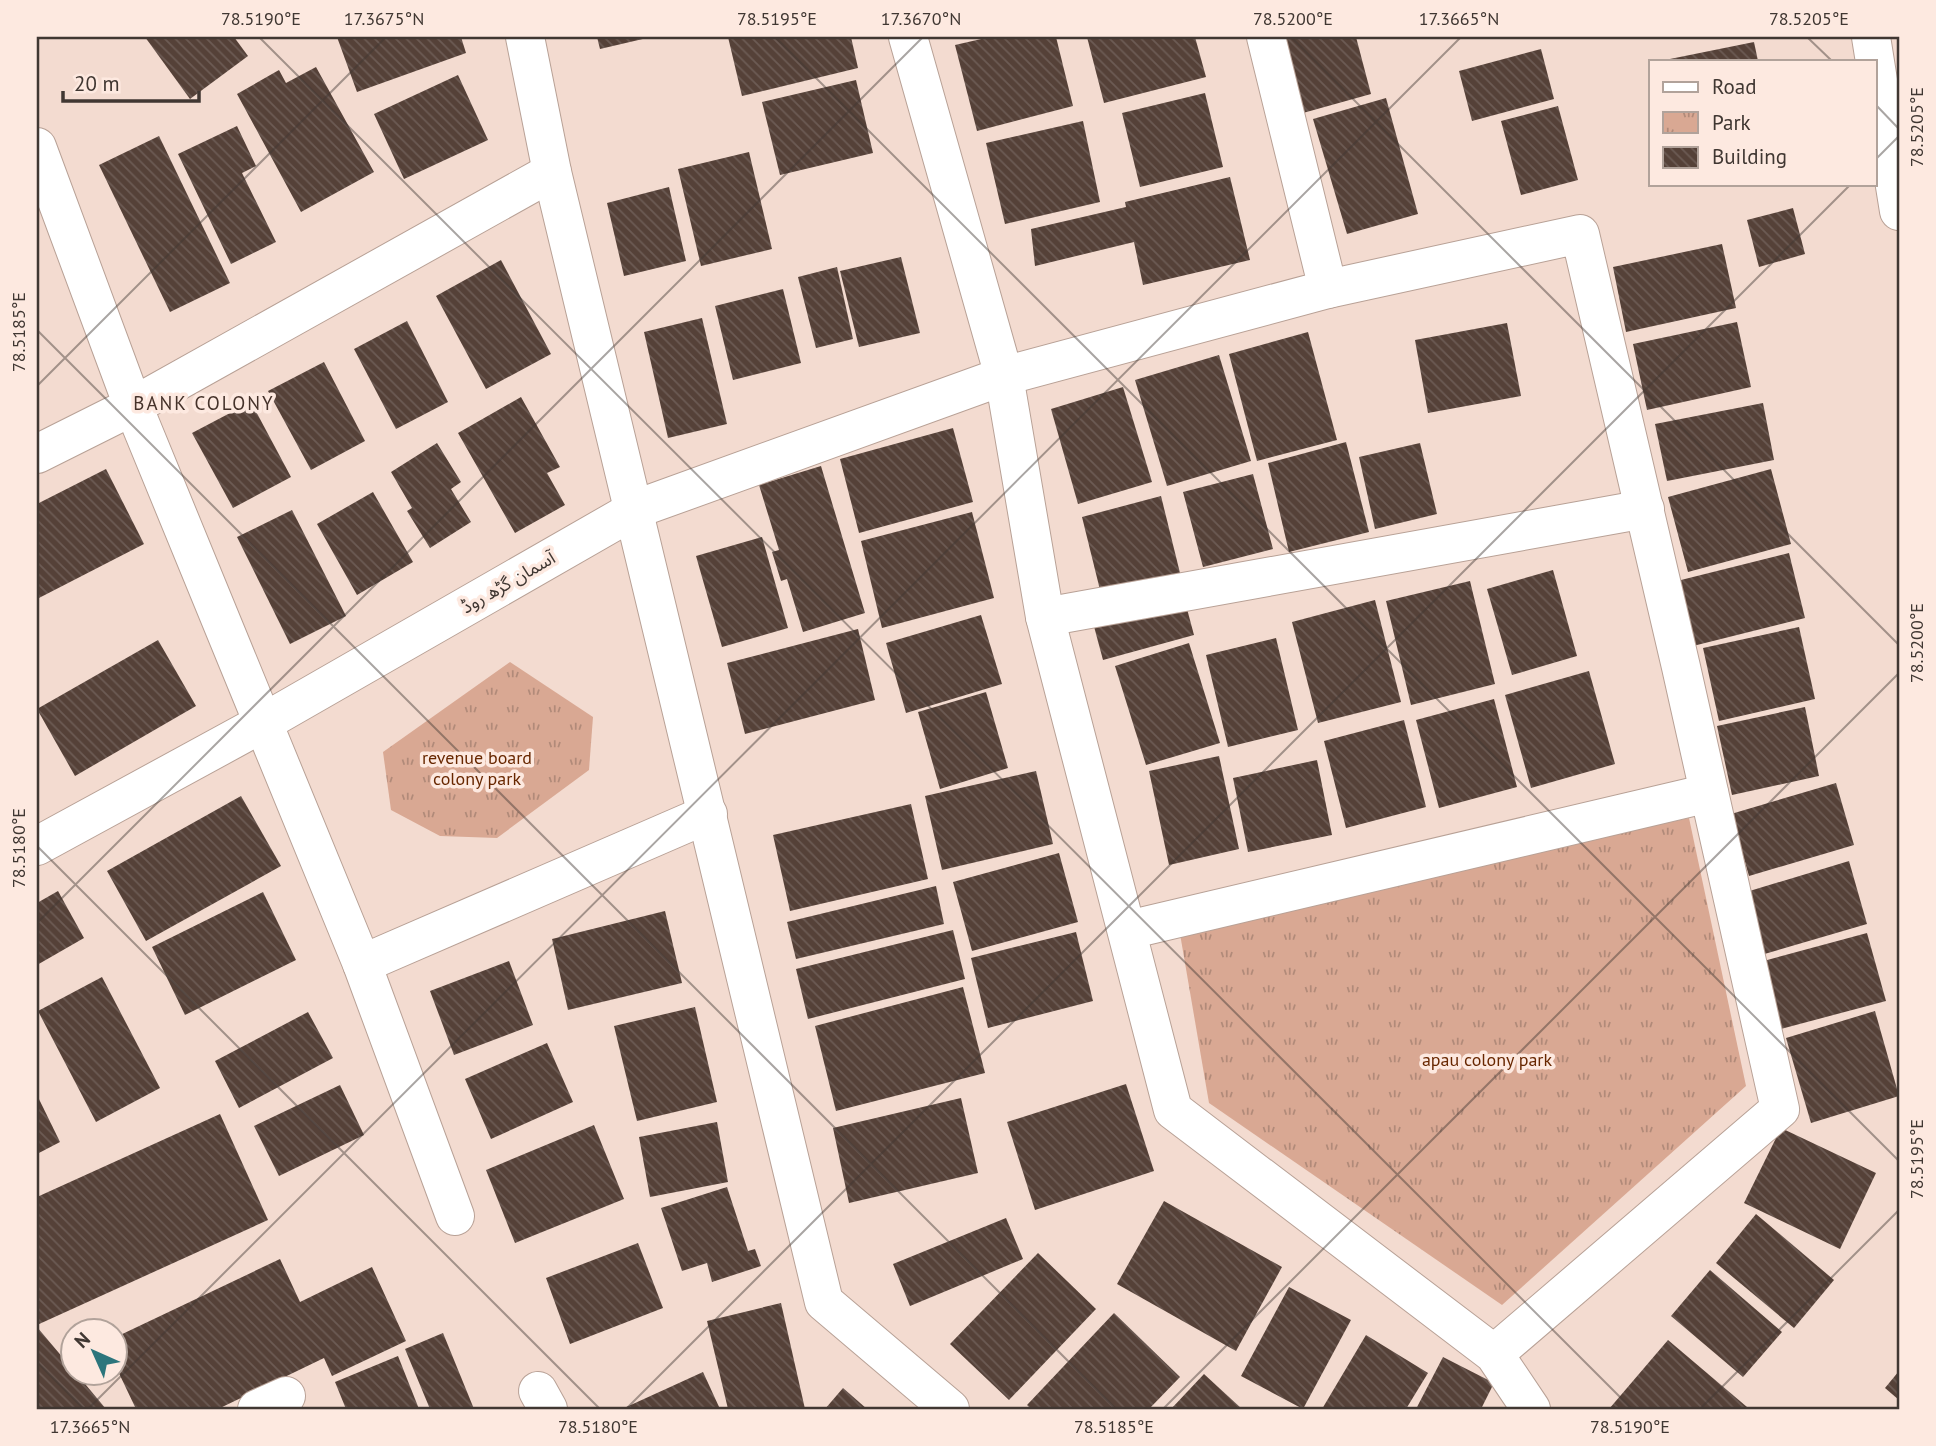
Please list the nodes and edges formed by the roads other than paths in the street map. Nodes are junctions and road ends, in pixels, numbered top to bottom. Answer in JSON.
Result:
{"nodes":[{"id":1,"x":525,"y":37,"type":"edge"},
{"id":2,"x":908,"y":37,"type":"edge"},
{"id":3,"x":1266,"y":37,"type":"edge"},
{"id":4,"x":1871,"y":37,"type":"edge"},
{"id":5,"x":1875,"y":60,"type":"edge"},
{"id":6,"x":1876,"y":68,"type":"edge"},
{"id":7,"x":37,"y":147,"type":"edge"},
{"id":8,"x":552,"y":172,"type":"junction"},
{"id":9,"x":1899,"y":211,"type":"edge"},
{"id":10,"x":1328,"y":289,"type":"junction"},
{"id":11,"x":1004,"y":376,"type":"junction"},
{"id":12,"x":133,"y":406,"type":"junction"},
{"id":13,"x":37,"y":454,"type":"edge"},
{"id":14,"x":636,"y":509,"type":"junction"},
{"id":15,"x":1644,"y":509,"type":"junction"},
{"id":16,"x":1045,"y":617,"type":"junction"},
{"id":17,"x":261,"y":724,"type":"junction"},
{"id":18,"x":1709,"y":793,"type":"junction"},
{"id":19,"x":708,"y":814,"type":"junction"},
{"id":20,"x":37,"y":846,"type":"edge"},
{"id":21,"x":1128,"y":930,"type":"junction"},
{"id":22,"x":362,"y":964,"type":"junction"},
{"id":23,"x":455,"y":1216,"type":"dead end"},
{"id":24,"x":1494,"y":1354,"type":"junction"},
{"id":25,"x":950,"y":1409,"type":"edge"},
{"id":26,"x":1531,"y":1409,"type":"edge"}],
"edges":[{"from":1,"to":8,"type":"street"},
{"from":2,"to":11,"type":"street"},
{"from":3,"to":10,"type":"street"},
{"from":4,"to":5,"type":"street"},
{"from":6,"to":9,"type":"street"},
{"from":7,"to":12,"type":"street"},
{"from":8,"to":12,"type":"street"},
{"from":8,"to":14,"type":"street"},
{"from":10,"to":11,"type":"street","name":"آسمان گڑھ روڈ"},
{"from":10,"to":15,"type":"street","name":"آسمان گڑھ روڈ"},
{"from":11,"to":14,"type":"street","name":"آسمان گڑھ روڈ"},
{"from":11,"to":16,"type":"street"},
{"from":12,"to":13,"type":"street"},
{"from":12,"to":17,"type":"street"},
{"from":14,"to":17,"type":"street","name":"آسمان گڑھ روڈ"},
{"from":14,"to":19,"type":"street"},
{"from":15,"to":16,"type":"street"},
{"from":15,"to":18,"type":"street"},
{"from":16,"to":21,"type":"street"},
{"from":17,"to":20,"type":"street","name":"آسمان گڑھ روڈ"},
{"from":17,"to":22,"type":"street"},
{"from":18,"to":21,"type":"street"},
{"from":18,"to":24,"type":"street"},
{"from":19,"to":22,"type":"street"},
{"from":19,"to":25,"type":"street"},
{"from":21,"to":24,"type":"street"},
{"from":22,"to":23,"type":"street"},
{"from":24,"to":26,"type":"street"}]}
